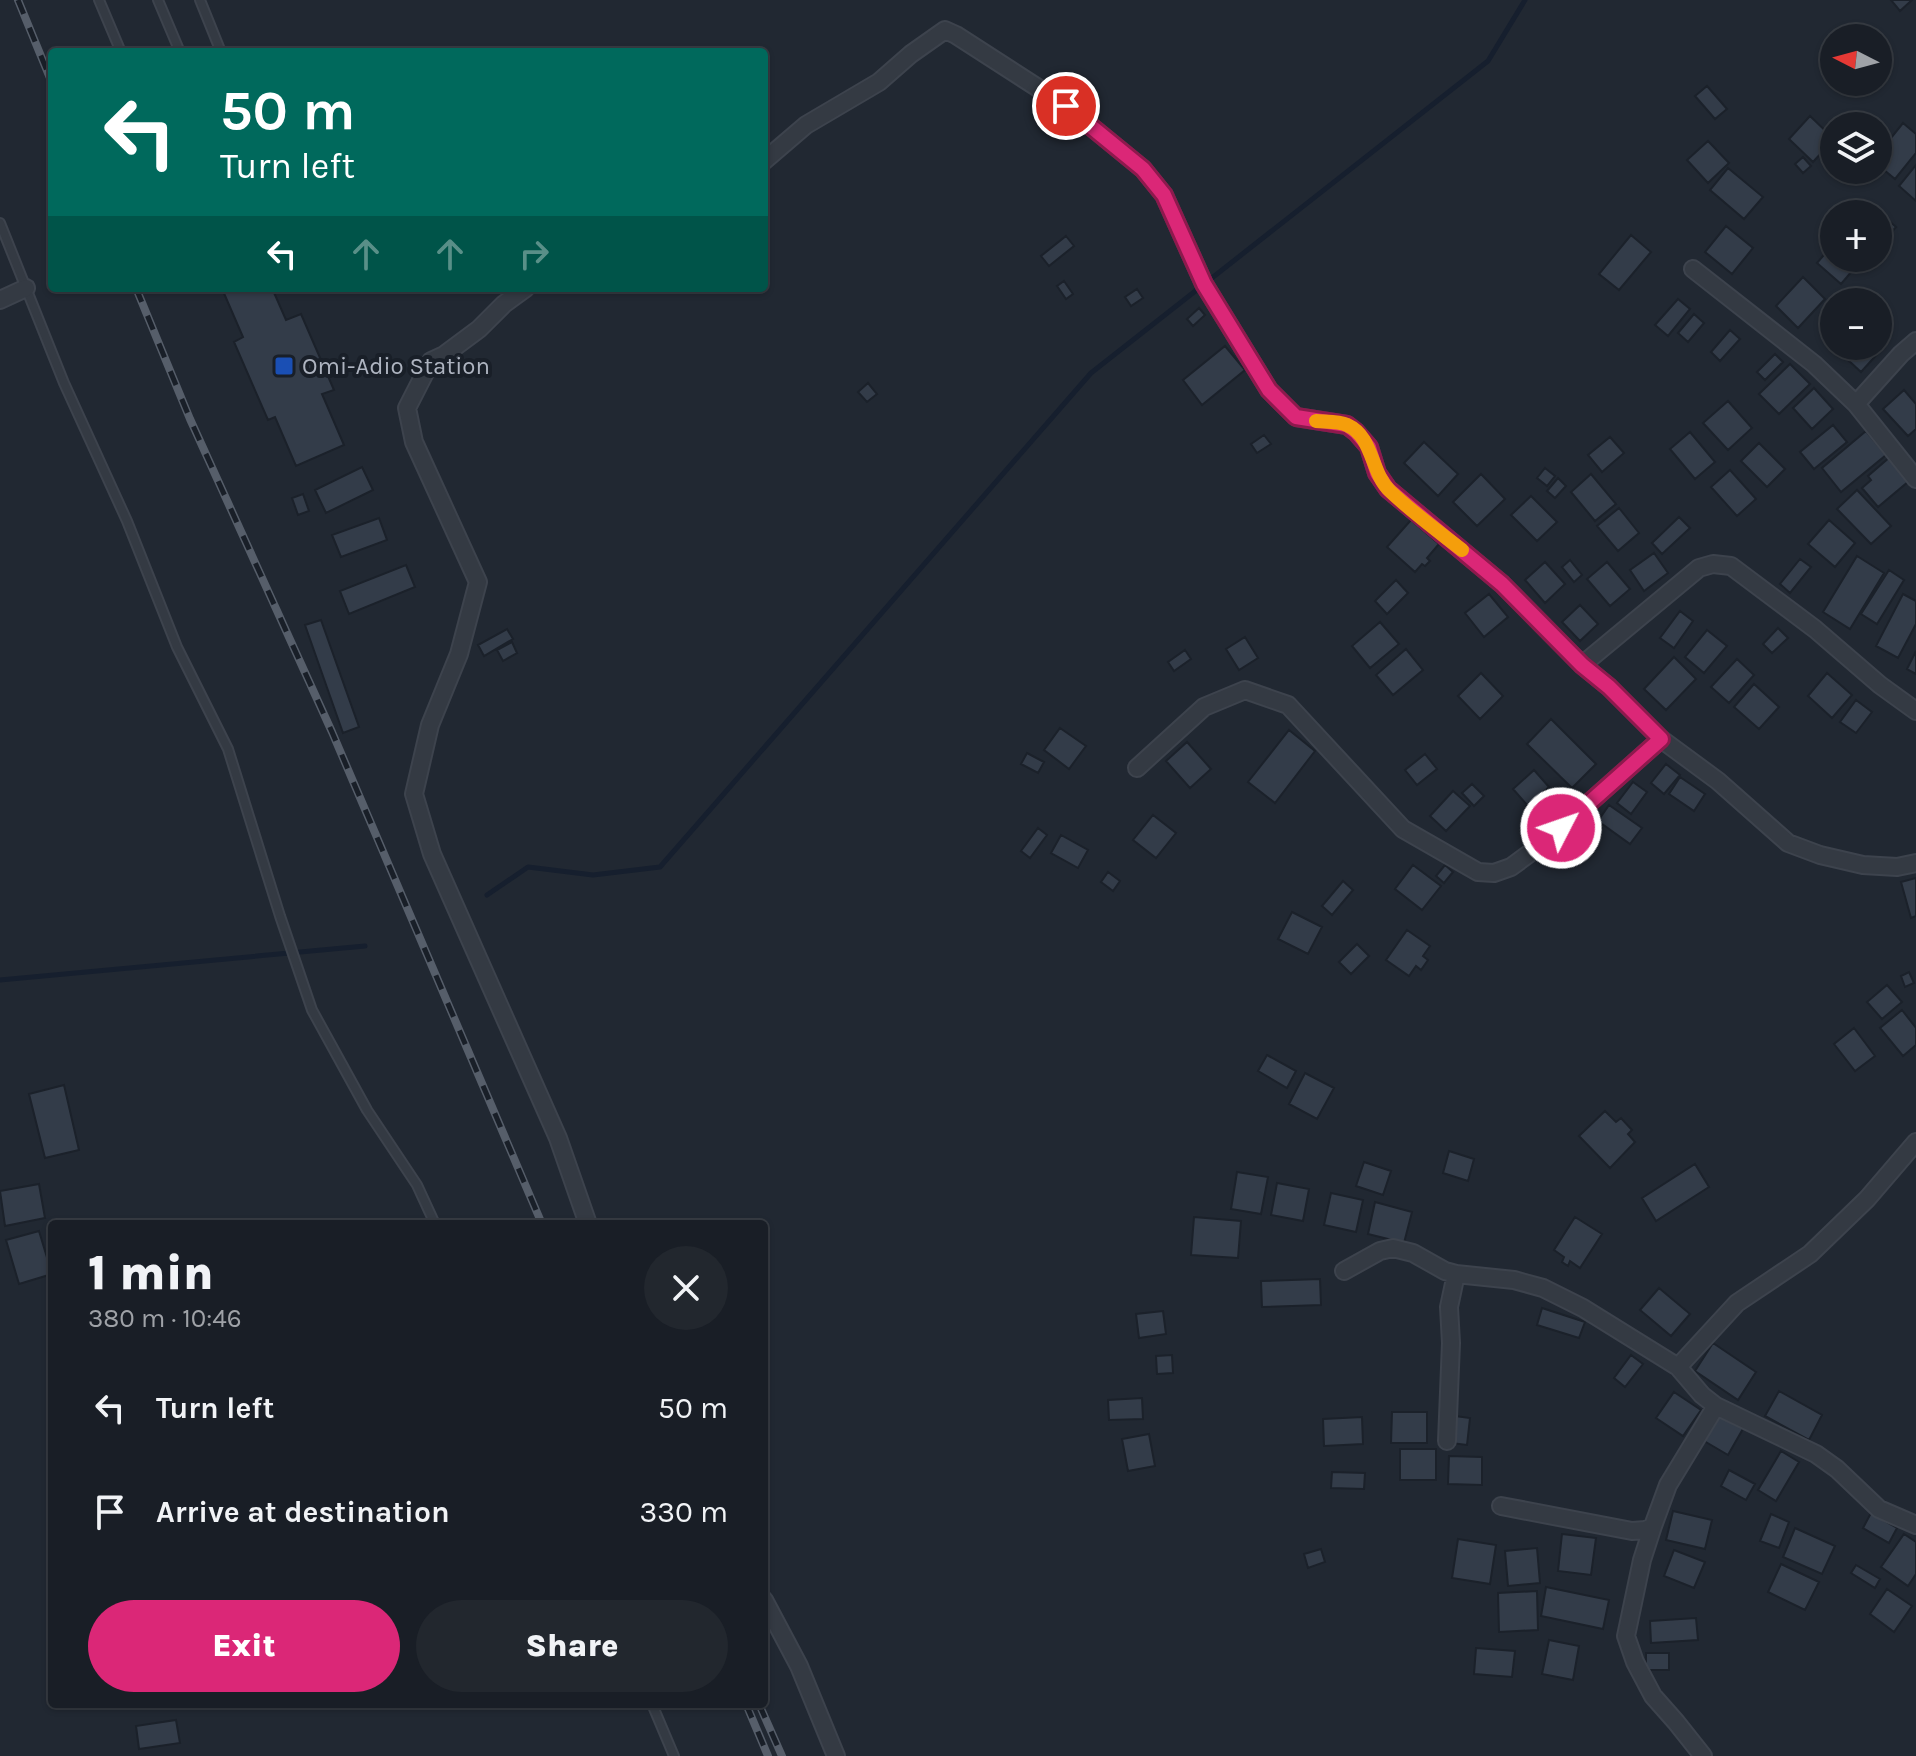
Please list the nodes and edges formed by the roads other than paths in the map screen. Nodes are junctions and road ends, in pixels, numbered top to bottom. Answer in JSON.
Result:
{"nodes":[{"id":1,"x":99,"y":0,"type":"edge"},
{"id":2,"x":158,"y":0,"type":"edge"},
{"id":3,"x":200,"y":0,"type":"edge"},
{"id":4,"x":119,"y":48,"type":"edge"},
{"id":5,"x":178,"y":48,"type":"edge"},
{"id":6,"x":219,"y":48,"type":"edge"},
{"id":7,"x":768,"y":158,"type":"edge"},
{"id":8,"x":0,"y":223,"type":"edge"},
{"id":9,"x":1693,"y":269,"type":"dead end"},
{"id":10,"x":26,"y":288,"type":"junction"},
{"id":11,"x":520,"y":292,"type":"edge"},
{"id":12,"x":0,"y":300,"type":"edge"},
{"id":13,"x":1916,"y":341,"type":"edge"},
{"id":14,"x":1856,"y":404,"type":"junction"},
{"id":15,"x":1916,"y":479,"type":"edge"},
{"id":16,"x":1582,"y":665,"type":"junction"},
{"id":17,"x":1916,"y":711,"type":"edge"},
{"id":18,"x":1661,"y":739,"type":"junction"},
{"id":19,"x":1137,"y":768,"type":"dead end"},
{"id":20,"x":1916,"y":863,"type":"edge"},
{"id":21,"x":1916,"y":1142,"type":"edge"},
{"id":22,"x":1904,"y":1156,"type":"junction"},
{"id":23,"x":1916,"y":1169,"type":"edge"},
{"id":24,"x":433,"y":1220,"type":"edge"},
{"id":25,"x":587,"y":1220,"type":"edge"},
{"id":26,"x":1344,"y":1271,"type":"dead end"},
{"id":27,"x":1456,"y":1274,"type":"junction"},
{"id":28,"x":1678,"y":1367,"type":"junction"},
{"id":29,"x":1716,"y":1406,"type":"junction"},
{"id":30,"x":1447,"y":1441,"type":"dead end"},
{"id":31,"x":1501,"y":1506,"type":"dead end"},
{"id":32,"x":1916,"y":1525,"type":"edge"},
{"id":33,"x":1653,"y":1526,"type":"junction"},
{"id":34,"x":768,"y":1608,"type":"edge"},
{"id":35,"x":654,"y":1708,"type":"edge"},
{"id":36,"x":674,"y":1756,"type":"edge"},
{"id":37,"x":836,"y":1756,"type":"edge"},
{"id":38,"x":1703,"y":1756,"type":"edge"}],
"edges":[{"from":1,"to":4,"type":"lane"},
{"from":2,"to":5,"type":"lane"},
{"from":3,"to":6,"type":"lane"},
{"from":7,"to":16,"type":"street"},
{"from":8,"to":10,"type":"lane"},
{"from":9,"to":14,"type":"street"},
{"from":10,"to":12,"type":"street"},
{"from":10,"to":24,"type":"lane"},
{"from":11,"to":25,"type":"street"},
{"from":13,"to":14,"type":"street"},
{"from":14,"to":15,"type":"street"},
{"from":16,"to":17,"type":"street"},
{"from":16,"to":18,"type":"street"},
{"from":18,"to":19,"type":"street"},
{"from":18,"to":20,"type":"street"},
{"from":21,"to":22,"type":"street"},
{"from":22,"to":23,"type":"street"},
{"from":22,"to":28,"type":"street"},
{"from":26,"to":27,"type":"street"},
{"from":27,"to":28,"type":"street"},
{"from":27,"to":30,"type":"street"},
{"from":28,"to":29,"type":"street"},
{"from":29,"to":32,"type":"street"},
{"from":29,"to":33,"type":"street"},
{"from":31,"to":33,"type":"street"},
{"from":33,"to":38,"type":"street"},
{"from":34,"to":37,"type":"street"},
{"from":35,"to":36,"type":"lane"}]}
